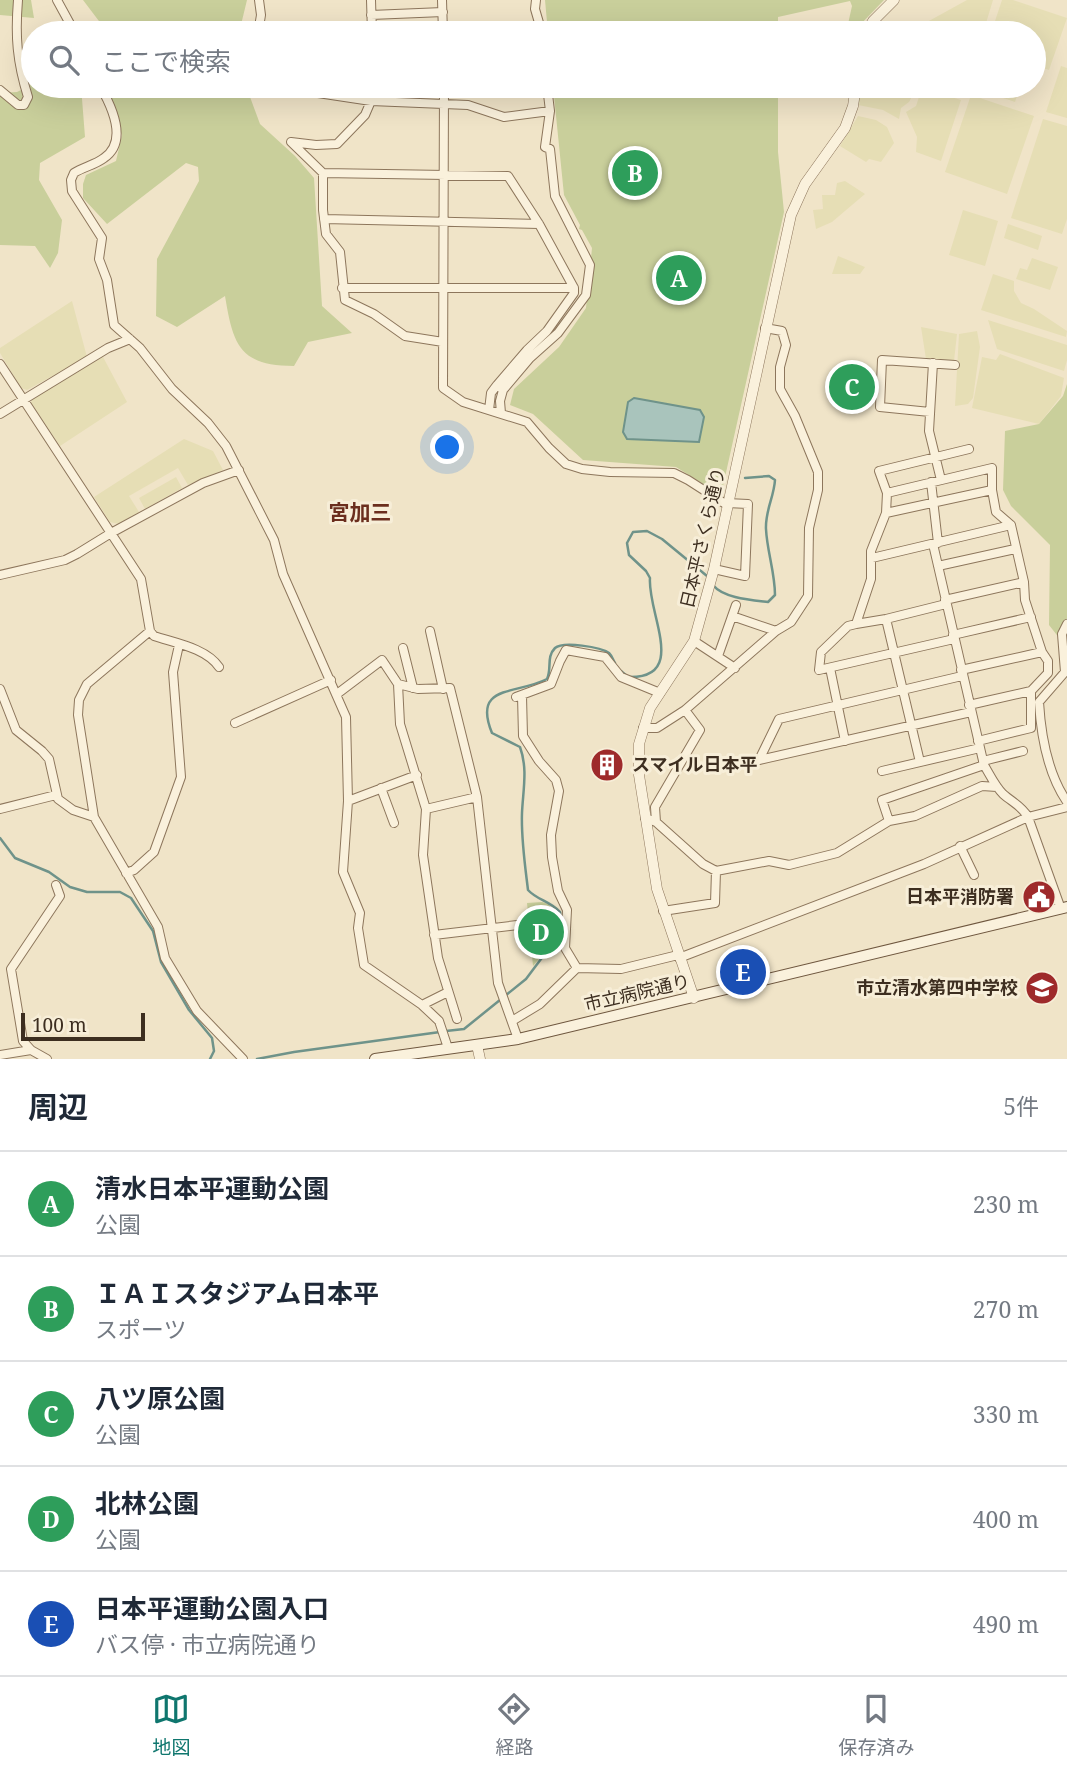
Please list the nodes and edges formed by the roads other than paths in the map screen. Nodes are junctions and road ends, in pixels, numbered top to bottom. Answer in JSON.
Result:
{"nodes":[{"id":1,"x":18,"y":0,"type":"edge"},
{"id":2,"x":57,"y":0,"type":"edge"},
{"id":3,"x":259,"y":0,"type":"edge"},
{"id":4,"x":370,"y":0,"type":"edge"},
{"id":5,"x":442,"y":0,"type":"edge"},
{"id":6,"x":536,"y":0,"type":"edge"},
{"id":7,"x":894,"y":0,"type":"edge"},
{"id":8,"x":443,"y":12,"type":"junction"},
{"id":9,"x":371,"y":15,"type":"junction"},
{"id":10,"x":68,"y":21,"type":"edge"},
{"id":11,"x":260,"y":21,"type":"edge"},
{"id":12,"x":371,"y":21,"type":"edge"},
{"id":13,"x":443,"y":21,"type":"edge"},
{"id":14,"x":538,"y":21,"type":"edge"},
{"id":15,"x":873,"y":21,"type":"edge"},
{"id":16,"x":21,"y":74,"type":"edge"},
{"id":17,"x":0,"y":90,"type":"edge"},
{"id":18,"x":28,"y":98,"type":"edge"},
{"id":19,"x":106,"y":98,"type":"edge"},
{"id":20,"x":352,"y":98,"type":"edge"},
{"id":21,"x":444,"y":98,"type":"edge"},
{"id":22,"x":548,"y":98,"type":"edge"},
{"id":23,"x":854,"y":98,"type":"edge"},
{"id":24,"x":372,"y":101,"type":"junction"},
{"id":25,"x":444,"y":103,"type":"junction"},
{"id":26,"x":550,"y":111,"type":"junction"},
{"id":27,"x":323,"y":173,"type":"junction"},
{"id":28,"x":443,"y":173,"type":"junction"},
{"id":29,"x":324,"y":219,"type":"junction"},
{"id":30,"x":443,"y":221,"type":"junction"},
{"id":31,"x":539,"y":223,"type":"junction"},
{"id":32,"x":342,"y":288,"type":"junction"},
{"id":33,"x":442,"y":288,"type":"junction"},
{"id":34,"x":574,"y":288,"type":"junction"},
{"id":35,"x":765,"y":328,"type":"junction"},
{"id":36,"x":130,"y":339,"type":"junction"},
{"id":37,"x":443,"y":342,"type":"junction"},
{"id":38,"x":933,"y":363,"type":"junction"},
{"id":39,"x":0,"y":364,"type":"edge"},
{"id":40,"x":955,"y":365,"type":"dead end"},
{"id":41,"x":500,"y":387,"type":"junction"},
{"id":42,"x":23,"y":398,"type":"junction"},
{"id":43,"x":489,"y":410,"type":"junction"},
{"id":44,"x":930,"y":412,"type":"junction"},
{"id":45,"x":501,"y":413,"type":"junction"},
{"id":46,"x":0,"y":414,"type":"edge"},
{"id":47,"x":969,"y":449,"type":"dead end"},
{"id":48,"x":935,"y":457,"type":"junction"},
{"id":49,"x":239,"y":470,"type":"junction"},
{"id":50,"x":941,"y":480,"type":"junction"},
{"id":51,"x":931,"y":482,"type":"junction"},
{"id":52,"x":992,"y":491,"type":"junction"},
{"id":53,"x":887,"y":493,"type":"junction"},
{"id":54,"x":933,"y":502,"type":"junction"},
{"id":55,"x":727,"y":504,"type":"junction"},
{"id":56,"x":886,"y":513,"type":"junction"},
{"id":57,"x":1011,"y":525,"type":"junction"},
{"id":58,"x":111,"y":533,"type":"junction"},
{"id":59,"x":935,"y":543,"type":"junction"},
{"id":60,"x":1015,"y":548,"type":"junction"},
{"id":61,"x":872,"y":558,"type":"junction"},
{"id":62,"x":938,"y":566,"type":"junction"},
{"id":63,"x":714,"y":569,"type":"junction"},
{"id":64,"x":0,"y":575,"type":"edge"},
{"id":65,"x":1024,"y":582,"type":"junction"},
{"id":66,"x":945,"y":602,"type":"junction"},
{"id":67,"x":736,"y":605,"type":"dead end"},
{"id":68,"x":732,"y":616,"type":"junction"},
{"id":69,"x":1031,"y":617,"type":"junction"},
{"id":70,"x":886,"y":619,"type":"junction"},
{"id":71,"x":856,"y":624,"type":"junction"},
{"id":72,"x":1067,"y":624,"type":"edge"},
{"id":73,"x":150,"y":631,"type":"junction"},
{"id":74,"x":430,"y":631,"type":"dead end"},
{"id":75,"x":776,"y":631,"type":"junction"},
{"id":76,"x":953,"y":637,"type":"junction"},
{"id":77,"x":694,"y":641,"type":"junction"},
{"id":78,"x":179,"y":645,"type":"junction"},
{"id":79,"x":403,"y":648,"type":"dead end"},
{"id":80,"x":1042,"y":652,"type":"junction"},
{"id":81,"x":894,"y":653,"type":"junction"},
{"id":82,"x":718,"y":656,"type":"junction"},
{"id":83,"x":219,"y":667,"type":"dead end"},
{"id":84,"x":735,"y":668,"type":"junction"},
{"id":85,"x":830,"y":668,"type":"junction"},
{"id":86,"x":961,"y":673,"type":"junction"},
{"id":87,"x":331,"y":680,"type":"junction"},
{"id":88,"x":398,"y":684,"type":"junction"},
{"id":89,"x":413,"y":688,"type":"junction"},
{"id":90,"x":0,"y":689,"type":"edge"},
{"id":91,"x":443,"y":689,"type":"junction"},
{"id":92,"x":903,"y":690,"type":"junction"},
{"id":93,"x":1031,"y":691,"type":"junction"},
{"id":94,"x":660,"y":693,"type":"junction"},
{"id":95,"x":337,"y":694,"type":"junction"},
{"id":96,"x":838,"y":705,"type":"junction"},
{"id":97,"x":970,"y":709,"type":"junction"},
{"id":98,"x":685,"y":710,"type":"junction"},
{"id":99,"x":235,"y":723,"type":"dead end"},
{"id":100,"x":912,"y":726,"type":"junction"},
{"id":101,"x":643,"y":728,"type":"junction"},
{"id":102,"x":845,"y":741,"type":"junction"},
{"id":103,"x":979,"y":744,"type":"junction"},
{"id":104,"x":1023,"y":751,"type":"dead end"},
{"id":105,"x":920,"y":762,"type":"junction"},
{"id":106,"x":983,"y":763,"type":"junction"},
{"id":107,"x":882,"y":771,"type":"dead end"},
{"id":108,"x":417,"y":775,"type":"junction"},
{"id":109,"x":997,"y":787,"type":"junction"},
{"id":110,"x":381,"y":788,"type":"junction"},
{"id":111,"x":56,"y":794,"type":"junction"},
{"id":112,"x":477,"y":797,"type":"junction"},
{"id":113,"x":348,"y":801,"type":"junction"},
{"id":114,"x":1067,"y":805,"type":"edge"},
{"id":115,"x":0,"y":809,"type":"edge"},
{"id":116,"x":426,"y":809,"type":"junction"},
{"id":117,"x":94,"y":817,"type":"junction"},
{"id":118,"x":1028,"y":817,"type":"junction"},
{"id":119,"x":645,"y":818,"type":"junction"},
{"id":120,"x":889,"y":821,"type":"junction"},
{"id":121,"x":656,"y":822,"type":"junction"},
{"id":122,"x":394,"y":823,"type":"dead end"},
{"id":123,"x":960,"y":846,"type":"junction"},
{"id":124,"x":716,"y":871,"type":"junction"},
{"id":125,"x":126,"y":873,"type":"junction"},
{"id":126,"x":974,"y":875,"type":"dead end"},
{"id":127,"x":56,"y":885,"type":"dead end"},
{"id":128,"x":1064,"y":908,"type":"edge"},
{"id":129,"x":663,"y":911,"type":"junction"},
{"id":130,"x":526,"y":924,"type":"dead end"},
{"id":131,"x":492,"y":928,"type":"junction"},
{"id":132,"x":434,"y":935,"type":"junction"},
{"id":133,"x":679,"y":956,"type":"junction"},
{"id":134,"x":577,"y":968,"type":"junction"},
{"id":135,"x":448,"y":992,"type":"junction"},
{"id":136,"x":694,"y":998,"type":"junction"},
{"id":137,"x":422,"y":1005,"type":"junction"},
{"id":138,"x":457,"y":1019,"type":"dead end"},
{"id":139,"x":512,"y":1021,"type":"junction"},
{"id":140,"x":518,"y":1039,"type":"junction"},
{"id":141,"x":477,"y":1045,"type":"junction"},
{"id":142,"x":448,"y":1048,"type":"junction"},
{"id":143,"x":31,"y":1050,"type":"junction"},
{"id":144,"x":0,"y":1055,"type":"edge"},
{"id":145,"x":47,"y":1059,"type":"edge"},
{"id":146,"x":243,"y":1059,"type":"edge"},
{"id":147,"x":375,"y":1059,"type":"edge"},
{"id":148,"x":480,"y":1059,"type":"edge"}],
"edges":[{"from":1,"to":16,"type":"street"},
{"from":2,"to":10,"type":"street"},
{"from":3,"to":11,"type":"street"},
{"from":4,"to":9,"type":"street"},
{"from":5,"to":8,"type":"street"},
{"from":6,"to":14,"type":"street"},
{"from":7,"to":15,"type":"street"},
{"from":8,"to":9,"type":"street"},
{"from":8,"to":13,"type":"street"},
{"from":9,"to":12,"type":"street"},
{"from":17,"to":18,"type":"street"},
{"from":19,"to":36,"type":"street"},
{"from":20,"to":24,"type":"street"},
{"from":21,"to":25,"type":"street"},
{"from":22,"to":26,"type":"street"},
{"from":23,"to":35,"type":"street","name":"日本平さくら通り"},
{"from":24,"to":25,"type":"street"},
{"from":24,"to":27,"type":"street"},
{"from":25,"to":26,"type":"street"},
{"from":25,"to":28,"type":"street"},
{"from":26,"to":41,"type":"street"},
{"from":27,"to":28,"type":"street"},
{"from":27,"to":29,"type":"street"},
{"from":28,"to":30,"type":"street"},
{"from":28,"to":31,"type":"street"},
{"from":29,"to":30,"type":"street"},
{"from":29,"to":32,"type":"street"},
{"from":30,"to":31,"type":"street"},
{"from":30,"to":33,"type":"street"},
{"from":31,"to":34,"type":"street"},
{"from":32,"to":33,"type":"street"},
{"from":32,"to":37,"type":"street"},
{"from":33,"to":34,"type":"street"},
{"from":33,"to":37,"type":"street"},
{"from":34,"to":41,"type":"street"},
{"from":35,"to":55,"type":"street","name":"日本平さくら通り"},
{"from":35,"to":75,"type":"street"},
{"from":36,"to":42,"type":"street"},
{"from":36,"to":49,"type":"street"},
{"from":37,"to":43,"type":"street"},
{"from":38,"to":40,"type":"street"},
{"from":38,"to":44,"type":"street"},
{"from":38,"to":44,"type":"street"},
{"from":39,"to":42,"type":"street"},
{"from":41,"to":43,"type":"street"},
{"from":41,"to":45,"type":"street"},
{"from":42,"to":46,"type":"street"},
{"from":42,"to":58,"type":"street"},
{"from":43,"to":45,"type":"street"},
{"from":44,"to":48,"type":"street"},
{"from":45,"to":55,"type":"street"},
{"from":47,"to":48,"type":"street"},
{"from":48,"to":50,"type":"street"},
{"from":48,"to":53,"type":"street"},
{"from":49,"to":58,"type":"street"},
{"from":49,"to":87,"type":"street"},
{"from":50,"to":51,"type":"street"},
{"from":50,"to":52,"type":"street"},
{"from":51,"to":53,"type":"street"},
{"from":51,"to":54,"type":"street"},
{"from":52,"to":54,"type":"street"},
{"from":52,"to":57,"type":"street"},
{"from":53,"to":56,"type":"street"},
{"from":54,"to":56,"type":"street"},
{"from":54,"to":59,"type":"street"},
{"from":55,"to":63,"type":"street","name":"日本平さくら通り"},
{"from":55,"to":63,"type":"street"},
{"from":56,"to":61,"type":"street"},
{"from":57,"to":59,"type":"street"},
{"from":57,"to":60,"type":"street"},
{"from":58,"to":64,"type":"street"},
{"from":58,"to":73,"type":"street"},
{"from":59,"to":61,"type":"street"},
{"from":59,"to":62,"type":"street"},
{"from":60,"to":62,"type":"street"},
{"from":60,"to":65,"type":"street"},
{"from":61,"to":71,"type":"street"},
{"from":62,"to":66,"type":"street"},
{"from":63,"to":77,"type":"street","name":"日本平さくら通り"},
{"from":65,"to":66,"type":"street"},
{"from":65,"to":69,"type":"street"},
{"from":66,"to":70,"type":"street"},
{"from":66,"to":76,"type":"street"},
{"from":67,"to":68,"type":"street"},
{"from":68,"to":75,"type":"street"},
{"from":68,"to":82,"type":"street"},
{"from":69,"to":76,"type":"street"},
{"from":69,"to":80,"type":"street"},
{"from":70,"to":71,"type":"street"},
{"from":70,"to":81,"type":"street"},
{"from":71,"to":85,"type":"street"},
{"from":72,"to":114,"type":"street"},
{"from":73,"to":78,"type":"street"},
{"from":73,"to":117,"type":"street"},
{"from":74,"to":91,"type":"street"},
{"from":75,"to":84,"type":"street"},
{"from":76,"to":81,"type":"street"},
{"from":76,"to":86,"type":"street"},
{"from":77,"to":82,"type":"street"},
{"from":77,"to":94,"type":"street","name":"日本平さくら通り"},
{"from":78,"to":83,"type":"street"},
{"from":78,"to":125,"type":"street"},
{"from":79,"to":89,"type":"street"},
{"from":80,"to":86,"type":"street"},
{"from":80,"to":93,"type":"street"},
{"from":81,"to":85,"type":"street"},
{"from":81,"to":92,"type":"street"},
{"from":82,"to":84,"type":"street"},
{"from":84,"to":98,"type":"street"},
{"from":85,"to":96,"type":"street"},
{"from":86,"to":92,"type":"street"},
{"from":86,"to":97,"type":"street"},
{"from":87,"to":95,"type":"street"},
{"from":87,"to":99,"type":"street"},
{"from":88,"to":89,"type":"street"},
{"from":88,"to":95,"type":"street"},
{"from":88,"to":108,"type":"street"},
{"from":89,"to":91,"type":"street"},
{"from":90,"to":111,"type":"street"},
{"from":91,"to":112,"type":"street"},
{"from":92,"to":96,"type":"street"},
{"from":92,"to":100,"type":"street"},
{"from":93,"to":97,"type":"street"},
{"from":93,"to":103,"type":"street"},
{"from":94,"to":101,"type":"street","name":"日本平さくら通り"},
{"from":94,"to":134,"type":"street"},
{"from":95,"to":113,"type":"street"},
{"from":96,"to":102,"type":"street"},
{"from":96,"to":102,"type":"street"},
{"from":97,"to":100,"type":"street"},
{"from":97,"to":103,"type":"street"},
{"from":98,"to":101,"type":"street"},
{"from":98,"to":121,"type":"street"},
{"from":100,"to":102,"type":"street"},
{"from":100,"to":105,"type":"street"},
{"from":101,"to":119,"type":"street","name":"日本平さくら通り"},
{"from":103,"to":105,"type":"street"},
{"from":103,"to":106,"type":"street"},
{"from":104,"to":106,"type":"street"},
{"from":105,"to":107,"type":"street"},
{"from":106,"to":109,"type":"street"},
{"from":106,"to":120,"type":"street"},
{"from":108,"to":110,"type":"street"},
{"from":108,"to":116,"type":"street"},
{"from":109,"to":118,"type":"street"},
{"from":109,"to":120,"type":"street"},
{"from":110,"to":113,"type":"street"},
{"from":110,"to":122,"type":"street"},
{"from":111,"to":115,"type":"street"},
{"from":111,"to":117,"type":"street"},
{"from":112,"to":116,"type":"street"},
{"from":112,"to":131,"type":"street"},
{"from":113,"to":137,"type":"street"},
{"from":114,"to":118,"type":"street"},
{"from":116,"to":132,"type":"street"},
{"from":117,"to":125,"type":"street"},
{"from":118,"to":123,"type":"street"},
{"from":118,"to":128,"type":"street"},
{"from":119,"to":121,"type":"street"},
{"from":119,"to":129,"type":"street","name":"日本平さくら通り"},
{"from":120,"to":124,"type":"street"},
{"from":121,"to":124,"type":"street"},
{"from":123,"to":126,"type":"street"},
{"from":123,"to":133,"type":"street"},
{"from":124,"to":129,"type":"street"},
{"from":125,"to":146,"type":"street"},
{"from":127,"to":143,"type":"street"},
{"from":128,"to":136,"type":"main road","name":"市立病院通り"},
{"from":129,"to":133,"type":"street","name":"日本平さくら通り"},
{"from":130,"to":131,"type":"street"},
{"from":131,"to":132,"type":"street"},
{"from":131,"to":139,"type":"street"},
{"from":132,"to":135,"type":"street"},
{"from":133,"to":134,"type":"street"},
{"from":133,"to":136,"type":"street","name":"日本平さくら通り"},
{"from":134,"to":139,"type":"street"},
{"from":135,"to":137,"type":"street"},
{"from":135,"to":138,"type":"street"},
{"from":136,"to":140,"type":"main road","name":"市立病院通り"},
{"from":137,"to":142,"type":"street"},
{"from":139,"to":140,"type":"street"},
{"from":140,"to":141,"type":"main road","name":"市立病院通り"},
{"from":141,"to":142,"type":"main road","name":"市立病院通り"},
{"from":141,"to":148,"type":"street"},
{"from":142,"to":147,"type":"main road","name":"市立病院通り"},
{"from":143,"to":144,"type":"street"},
{"from":143,"to":145,"type":"street"}]}
